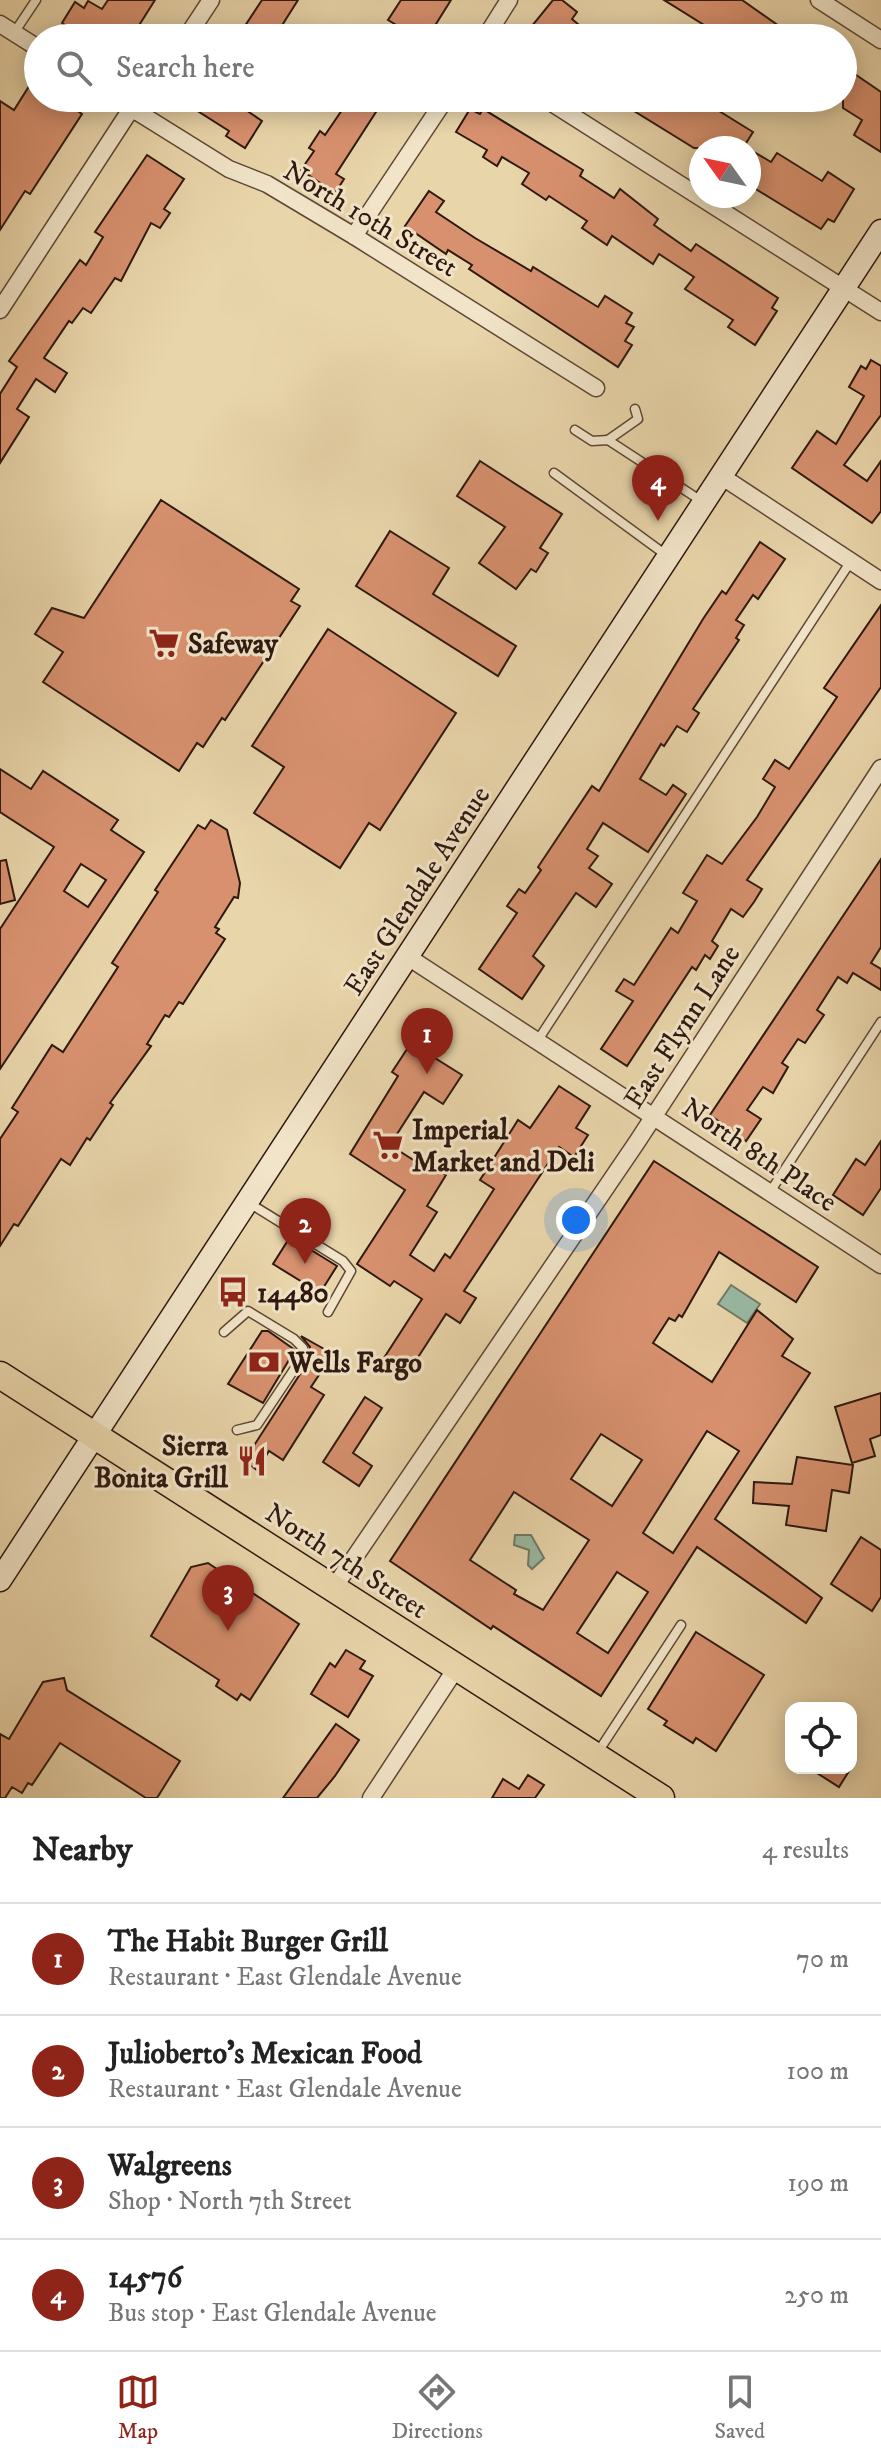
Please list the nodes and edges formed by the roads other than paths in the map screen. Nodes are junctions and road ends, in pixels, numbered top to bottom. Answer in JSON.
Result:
{"nodes":[{"id":1,"x":36,"y":0,"type":"edge"},
{"id":2,"x":211,"y":0,"type":"edge"},
{"id":3,"x":509,"y":0,"type":"edge"},
{"id":4,"x":819,"y":0,"type":"edge"},
{"id":5,"x":195,"y":24,"type":"edge"},
{"id":6,"x":494,"y":24,"type":"edge"},
{"id":7,"x":856,"y":24,"type":"edge"},
{"id":8,"x":857,"y":25,"type":"edge"},
{"id":9,"x":7,"y":28,"type":"edge"},
{"id":10,"x":24,"y":39,"type":"edge"},
{"id":11,"x":881,"y":40,"type":"edge"},
{"id":12,"x":134,"y":112,"type":"edge"},
{"id":13,"x":147,"y":112,"type":"edge"},
{"id":14,"x":437,"y":112,"type":"edge"},
{"id":15,"x":566,"y":112,"type":"edge"},
{"id":16,"x":881,"y":231,"type":"edge"},
{"id":17,"x":354,"y":236,"type":"junction"},
{"id":18,"x":844,"y":288,"type":"junction"},
{"id":19,"x":0,"y":310,"type":"edge"},
{"id":20,"x":881,"y":312,"type":"edge"},
{"id":21,"x":596,"y":388,"type":"dead end"},
{"id":22,"x":635,"y":409,"type":"dead end"},
{"id":23,"x":575,"y":430,"type":"dead end"},
{"id":24,"x":608,"y":440,"type":"junction"},
{"id":25,"x":554,"y":473,"type":"dead end"},
{"id":26,"x":721,"y":476,"type":"junction"},
{"id":27,"x":704,"y":502,"type":"junction"},
{"id":28,"x":669,"y":557,"type":"junction"},
{"id":29,"x":851,"y":561,"type":"junction"},
{"id":30,"x":881,"y":581,"type":"edge"},
{"id":31,"x":881,"y":768,"type":"edge"},
{"id":32,"x":408,"y":957,"type":"junction"},
{"id":33,"x":881,"y":1022,"type":"edge"},
{"id":34,"x":538,"y":1040,"type":"junction"},
{"id":35,"x":654,"y":1115,"type":"junction"},
{"id":36,"x":769,"y":1193,"type":"junction"},
{"id":37,"x":247,"y":1202,"type":"junction"},
{"id":38,"x":881,"y":1265,"type":"edge"},
{"id":39,"x":328,"y":1312,"type":"dead end"},
{"id":40,"x":224,"y":1332,"type":"dead end"},
{"id":41,"x":0,"y":1375,"type":"edge"},
{"id":42,"x":237,"y":1430,"type":"dead end"},
{"id":43,"x":95,"y":1436,"type":"junction"},
{"id":44,"x":0,"y":1580,"type":"edge"},
{"id":45,"x":333,"y":1589,"type":"junction"},
{"id":46,"x":681,"y":1625,"type":"dead end"},
{"id":47,"x":457,"y":1667,"type":"junction"},
{"id":48,"x":596,"y":1756,"type":"junction"},
{"id":49,"x":371,"y":1798,"type":"edge"},
{"id":50,"x":661,"y":1798,"type":"edge"}],
"edges":[{"from":1,"to":9,"type":"lane"},
{"from":2,"to":5,"type":"street"},
{"from":3,"to":6,"type":"street"},
{"from":4,"to":7,"type":"street"},
{"from":8,"to":11,"type":"street"},
{"from":9,"to":10,"type":"street"},
{"from":12,"to":19,"type":"street"},
{"from":13,"to":17,"type":"street","name":"North 10th Street"},
{"from":14,"to":17,"type":"street"},
{"from":15,"to":18,"type":"street"},
{"from":16,"to":18,"type":"main road","name":"East Glendale Avenue"},
{"from":17,"to":21,"type":"street","name":"North 10th Street"},
{"from":18,"to":20,"type":"street"},
{"from":18,"to":26,"type":"main road","name":"East Glendale Avenue"},
{"from":22,"to":24,"type":"lane"},
{"from":23,"to":24,"type":"lane"},
{"from":24,"to":27,"type":"lane"},
{"from":25,"to":28,"type":"lane"},
{"from":26,"to":27,"type":"main road","name":"East Glendale Avenue"},
{"from":26,"to":29,"type":"street"},
{"from":27,"to":28,"type":"main road","name":"East Glendale Avenue"},
{"from":28,"to":32,"type":"main road","name":"East Glendale Avenue"},
{"from":29,"to":30,"type":"street"},
{"from":29,"to":34,"type":"lane"},
{"from":31,"to":35,"type":"street","name":"East Flynn Lane"},
{"from":32,"to":34,"type":"street","name":"North 8th Place"},
{"from":32,"to":37,"type":"main road","name":"East Glendale Avenue"},
{"from":33,"to":36,"type":"lane"},
{"from":34,"to":35,"type":"street","name":"North 8th Place"},
{"from":35,"to":36,"type":"street","name":"North 8th Place"},
{"from":35,"to":45,"type":"street","name":"East Flynn Lane"},
{"from":36,"to":38,"type":"street","name":"North 8th Place"},
{"from":37,"to":39,"type":"lane"},
{"from":37,"to":43,"type":"main road","name":"East Glendale Avenue"},
{"from":40,"to":42,"type":"lane"},
{"from":41,"to":43,"type":"main road","name":"North 7th Street"},
{"from":43,"to":44,"type":"main road","name":"East Glendale Avenue"},
{"from":43,"to":45,"type":"main road","name":"North 7th Street"},
{"from":45,"to":47,"type":"main road","name":"North 7th Street"},
{"from":46,"to":48,"type":"lane"},
{"from":47,"to":48,"type":"main road","name":"North 7th Street"},
{"from":47,"to":49,"type":"street"},
{"from":48,"to":50,"type":"main road","name":"North 7th Street"}]}
